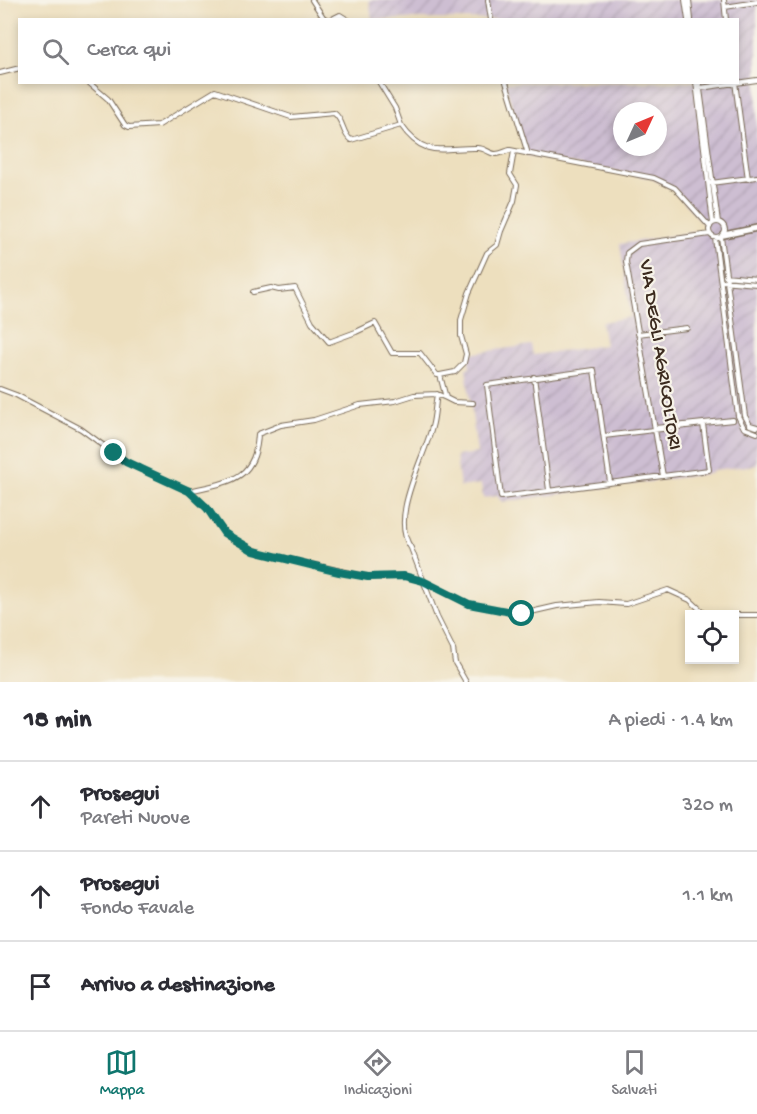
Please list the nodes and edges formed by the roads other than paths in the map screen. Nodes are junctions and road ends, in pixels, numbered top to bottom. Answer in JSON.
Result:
{"nodes":[{"id":1,"x":312,"y":0,"type":"edge"},
{"id":2,"x":488,"y":0,"type":"edge"},
{"id":3,"x":687,"y":0,"type":"edge"},
{"id":4,"x":724,"y":0,"type":"edge"},
{"id":5,"x":757,"y":2,"type":"edge"},
{"id":6,"x":725,"y":7,"type":"junction"},
{"id":7,"x":325,"y":18,"type":"edge"},
{"id":8,"x":491,"y":18,"type":"edge"},
{"id":9,"x":690,"y":18,"type":"edge"},
{"id":10,"x":726,"y":18,"type":"edge"},
{"id":11,"x":18,"y":69,"type":"edge"},
{"id":12,"x":0,"y":74,"type":"edge"},
{"id":13,"x":757,"y":80,"type":"edge"},
{"id":14,"x":739,"y":82,"type":"edge"},
{"id":15,"x":90,"y":84,"type":"edge"},
{"id":16,"x":380,"y":84,"type":"edge"},
{"id":17,"x":507,"y":84,"type":"edge"},
{"id":18,"x":699,"y":84,"type":"edge"},
{"id":19,"x":735,"y":84,"type":"edge"},
{"id":20,"x":400,"y":125,"type":"junction"},
{"id":21,"x":514,"y":151,"type":"junction"},
{"id":22,"x":528,"y":154,"type":"junction"},
{"id":23,"x":757,"y":177,"type":"edge"},
{"id":24,"x":748,"y":179,"type":"junction"},
{"id":25,"x":711,"y":183,"type":"junction"},
{"id":26,"x":714,"y":224,"type":"junction"},
{"id":27,"x":757,"y":227,"type":"edge"},
{"id":28,"x":729,"y":230,"type":"junction"},
{"id":29,"x":710,"y":234,"type":"junction"},
{"id":30,"x":723,"y":236,"type":"junction"},
{"id":31,"x":715,"y":238,"type":"junction"},
{"id":32,"x":723,"y":276,"type":"junction"},
{"id":33,"x":757,"y":279,"type":"edge"},
{"id":34,"x":721,"y":281,"type":"junction"},
{"id":35,"x":727,"y":282,"type":"junction"},
{"id":36,"x":757,"y":284,"type":"edge"},
{"id":37,"x":253,"y":292,"type":"dead end"},
{"id":38,"x":687,"y":328,"type":"dead end"},
{"id":39,"x":638,"y":334,"type":"junction"},
{"id":40,"x":440,"y":375,"type":"junction"},
{"id":41,"x":534,"y":377,"type":"junction"},
{"id":42,"x":0,"y":389,"type":"edge"},
{"id":43,"x":437,"y":394,"type":"junction"},
{"id":44,"x":446,"y":398,"type":"junction"},
{"id":45,"x":472,"y":403,"type":"dead end"},
{"id":46,"x":733,"y":420,"type":"dead end"},
{"id":47,"x":703,"y":424,"type":"junction"},
{"id":48,"x":757,"y":427,"type":"edge"},
{"id":49,"x":655,"y":430,"type":"junction"},
{"id":50,"x":757,"y":433,"type":"edge"},
{"id":51,"x":604,"y":436,"type":"junction"},
{"id":52,"x":663,"y":476,"type":"junction"},
{"id":53,"x":610,"y":482,"type":"junction"},
{"id":54,"x":549,"y":490,"type":"junction"},
{"id":55,"x":189,"y":491,"type":"junction"},
{"id":56,"x":423,"y":581,"type":"junction"},
{"id":57,"x":700,"y":610,"type":"edge"},
{"id":58,"x":739,"y":615,"type":"edge"},
{"id":59,"x":757,"y":615,"type":"edge"},
{"id":60,"x":466,"y":682,"type":"edge"}],
"edges":[{"from":1,"to":7,"type":"street"},
{"from":2,"to":8,"type":"street"},
{"from":3,"to":9,"type":"street"},
{"from":4,"to":6,"type":"street"},
{"from":5,"to":6,"type":"street"},
{"from":6,"to":10,"type":"street"},
{"from":11,"to":12,"type":"street"},
{"from":13,"to":14,"type":"street"},
{"from":15,"to":20,"type":"street"},
{"from":16,"to":20,"type":"street"},
{"from":17,"to":22,"type":"street"},
{"from":18,"to":25,"type":"street"},
{"from":19,"to":24,"type":"street"},
{"from":20,"to":21,"type":"street"},
{"from":21,"to":22,"type":"street"},
{"from":21,"to":40,"type":"street"},
{"from":22,"to":26,"type":"street"},
{"from":23,"to":24,"type":"street"},
{"from":24,"to":25,"type":"street"},
{"from":25,"to":26,"type":"street"},
{"from":26,"to":28,"type":"street"},
{"from":26,"to":29,"type":"street"},
{"from":27,"to":28,"type":"main road"},
{"from":28,"to":30,"type":"main road"},
{"from":29,"to":31,"type":"street"},
{"from":29,"to":39,"type":"street","name":"VIA DEGLI AGRICOLTORI"},
{"from":30,"to":31,"type":"street"},
{"from":30,"to":32,"type":"street"},
{"from":31,"to":32,"type":"street"},
{"from":32,"to":33,"type":"street"},
{"from":32,"to":34,"type":"street"},
{"from":32,"to":35,"type":"street"},
{"from":34,"to":35,"type":"street"},
{"from":34,"to":50,"type":"street"},
{"from":35,"to":36,"type":"street"},
{"from":35,"to":48,"type":"street"},
{"from":37,"to":40,"type":"street"},
{"from":38,"to":39,"type":"street"},
{"from":39,"to":49,"type":"street","name":"VIA DEGLI AGRICOLTORI"},
{"from":40,"to":44,"type":"street"},
{"from":41,"to":51,"type":"street"},
{"from":41,"to":54,"type":"street"},
{"from":41,"to":54,"type":"street"},
{"from":42,"to":55,"type":"street"},
{"from":43,"to":44,"type":"street"},
{"from":43,"to":55,"type":"street"},
{"from":43,"to":56,"type":"street"},
{"from":44,"to":45,"type":"street"},
{"from":46,"to":47,"type":"street"},
{"from":47,"to":49,"type":"street"},
{"from":47,"to":52,"type":"street"},
{"from":49,"to":51,"type":"street"},
{"from":49,"to":52,"type":"street","name":"VIA DEGLI AGRICOLTORI"},
{"from":51,"to":53,"type":"street"},
{"from":52,"to":53,"type":"street"},
{"from":53,"to":54,"type":"street"},
{"from":55,"to":56,"type":"street"},
{"from":56,"to":57,"type":"street"},
{"from":56,"to":60,"type":"street"},
{"from":58,"to":59,"type":"street"}]}
